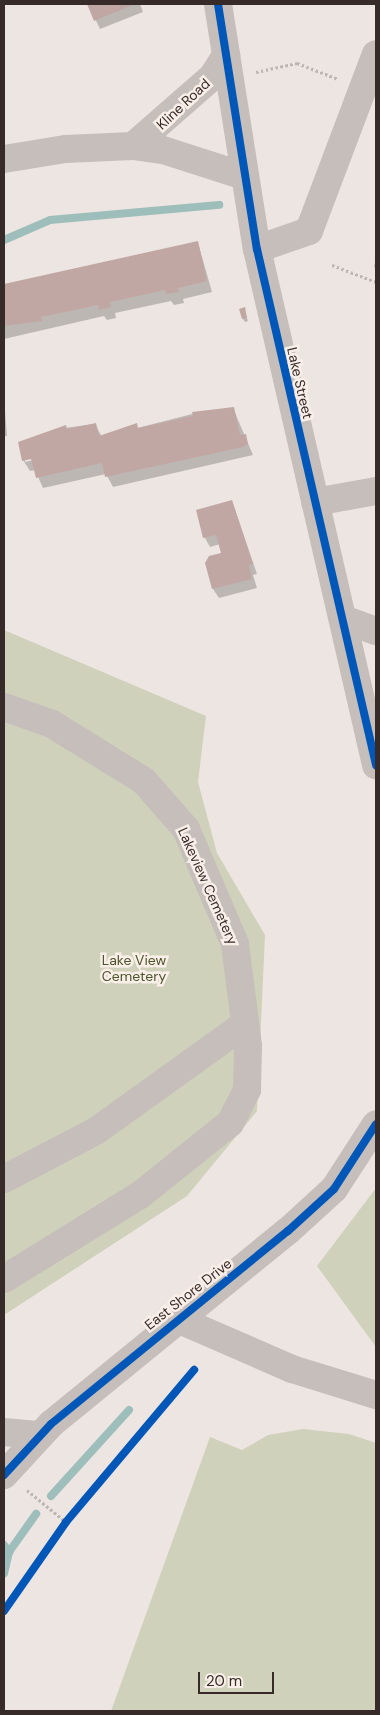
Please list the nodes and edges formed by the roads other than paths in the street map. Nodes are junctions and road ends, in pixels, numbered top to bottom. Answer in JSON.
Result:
{"nodes":[{"id":1,"x":218,"y":4,"type":"edge"},
{"id":2,"x":376,"y":54,"type":"edge"},
{"id":3,"x":228,"y":66,"type":"junction"},
{"id":4,"x":133,"y":146,"type":"junction"},
{"id":5,"x":4,"y":159,"type":"edge"},
{"id":6,"x":244,"y":176,"type":"junction"},
{"id":7,"x":257,"y":248,"type":"junction"},
{"id":8,"x":376,"y":491,"type":"edge"},
{"id":9,"x":315,"y":502,"type":"junction"},
{"id":10,"x":343,"y":619,"type":"junction"},
{"id":11,"x":376,"y":631,"type":"edge"},
{"id":12,"x":4,"y":707,"type":"edge"},
{"id":13,"x":376,"y":765,"type":"edge"},
{"id":14,"x":245,"y":1024,"type":"junction"},
{"id":15,"x":376,"y":1124,"type":"edge"},
{"id":16,"x":4,"y":1179,"type":"edge"},
{"id":17,"x":4,"y":1279,"type":"edge"},
{"id":18,"x":176,"y":1319,"type":"junction"},
{"id":19,"x":376,"y":1395,"type":"edge"},
{"id":20,"x":4,"y":1432,"type":"edge"},
{"id":21,"x":40,"y":1435,"type":"junction"},
{"id":22,"x":12,"y":1480,"type":"edge"}],
"edges":[{"from":1,"to":3,"type":"street","name":"Lake Street"},
{"from":2,"to":7,"type":"street"},
{"from":3,"to":4,"type":"street","name":"Kline Road"},
{"from":3,"to":6,"type":"street","name":"Lake Street"},
{"from":4,"to":5,"type":"street","name":"Kline Road"},
{"from":4,"to":6,"type":"street","name":"Kline Road"},
{"from":6,"to":7,"type":"street","name":"Lake Street"},
{"from":7,"to":9,"type":"street","name":"Lake Street"},
{"from":8,"to":9,"type":"street"},
{"from":9,"to":10,"type":"street","name":"Lake Street"},
{"from":10,"to":11,"type":"street"},
{"from":10,"to":13,"type":"street","name":"Lake Street"},
{"from":12,"to":14,"type":"street","name":"Lakeview Cemetery"},
{"from":14,"to":16,"type":"street"},
{"from":14,"to":17,"type":"street","name":"Lakeview Cemetery"},
{"from":15,"to":18,"type":"street","name":"East Shore Drive"},
{"from":18,"to":19,"type":"street"},
{"from":18,"to":21,"type":"street","name":"East Shore Drive"},
{"from":20,"to":21,"type":"street"},
{"from":21,"to":22,"type":"street","name":"East Shore Drive"}]}
